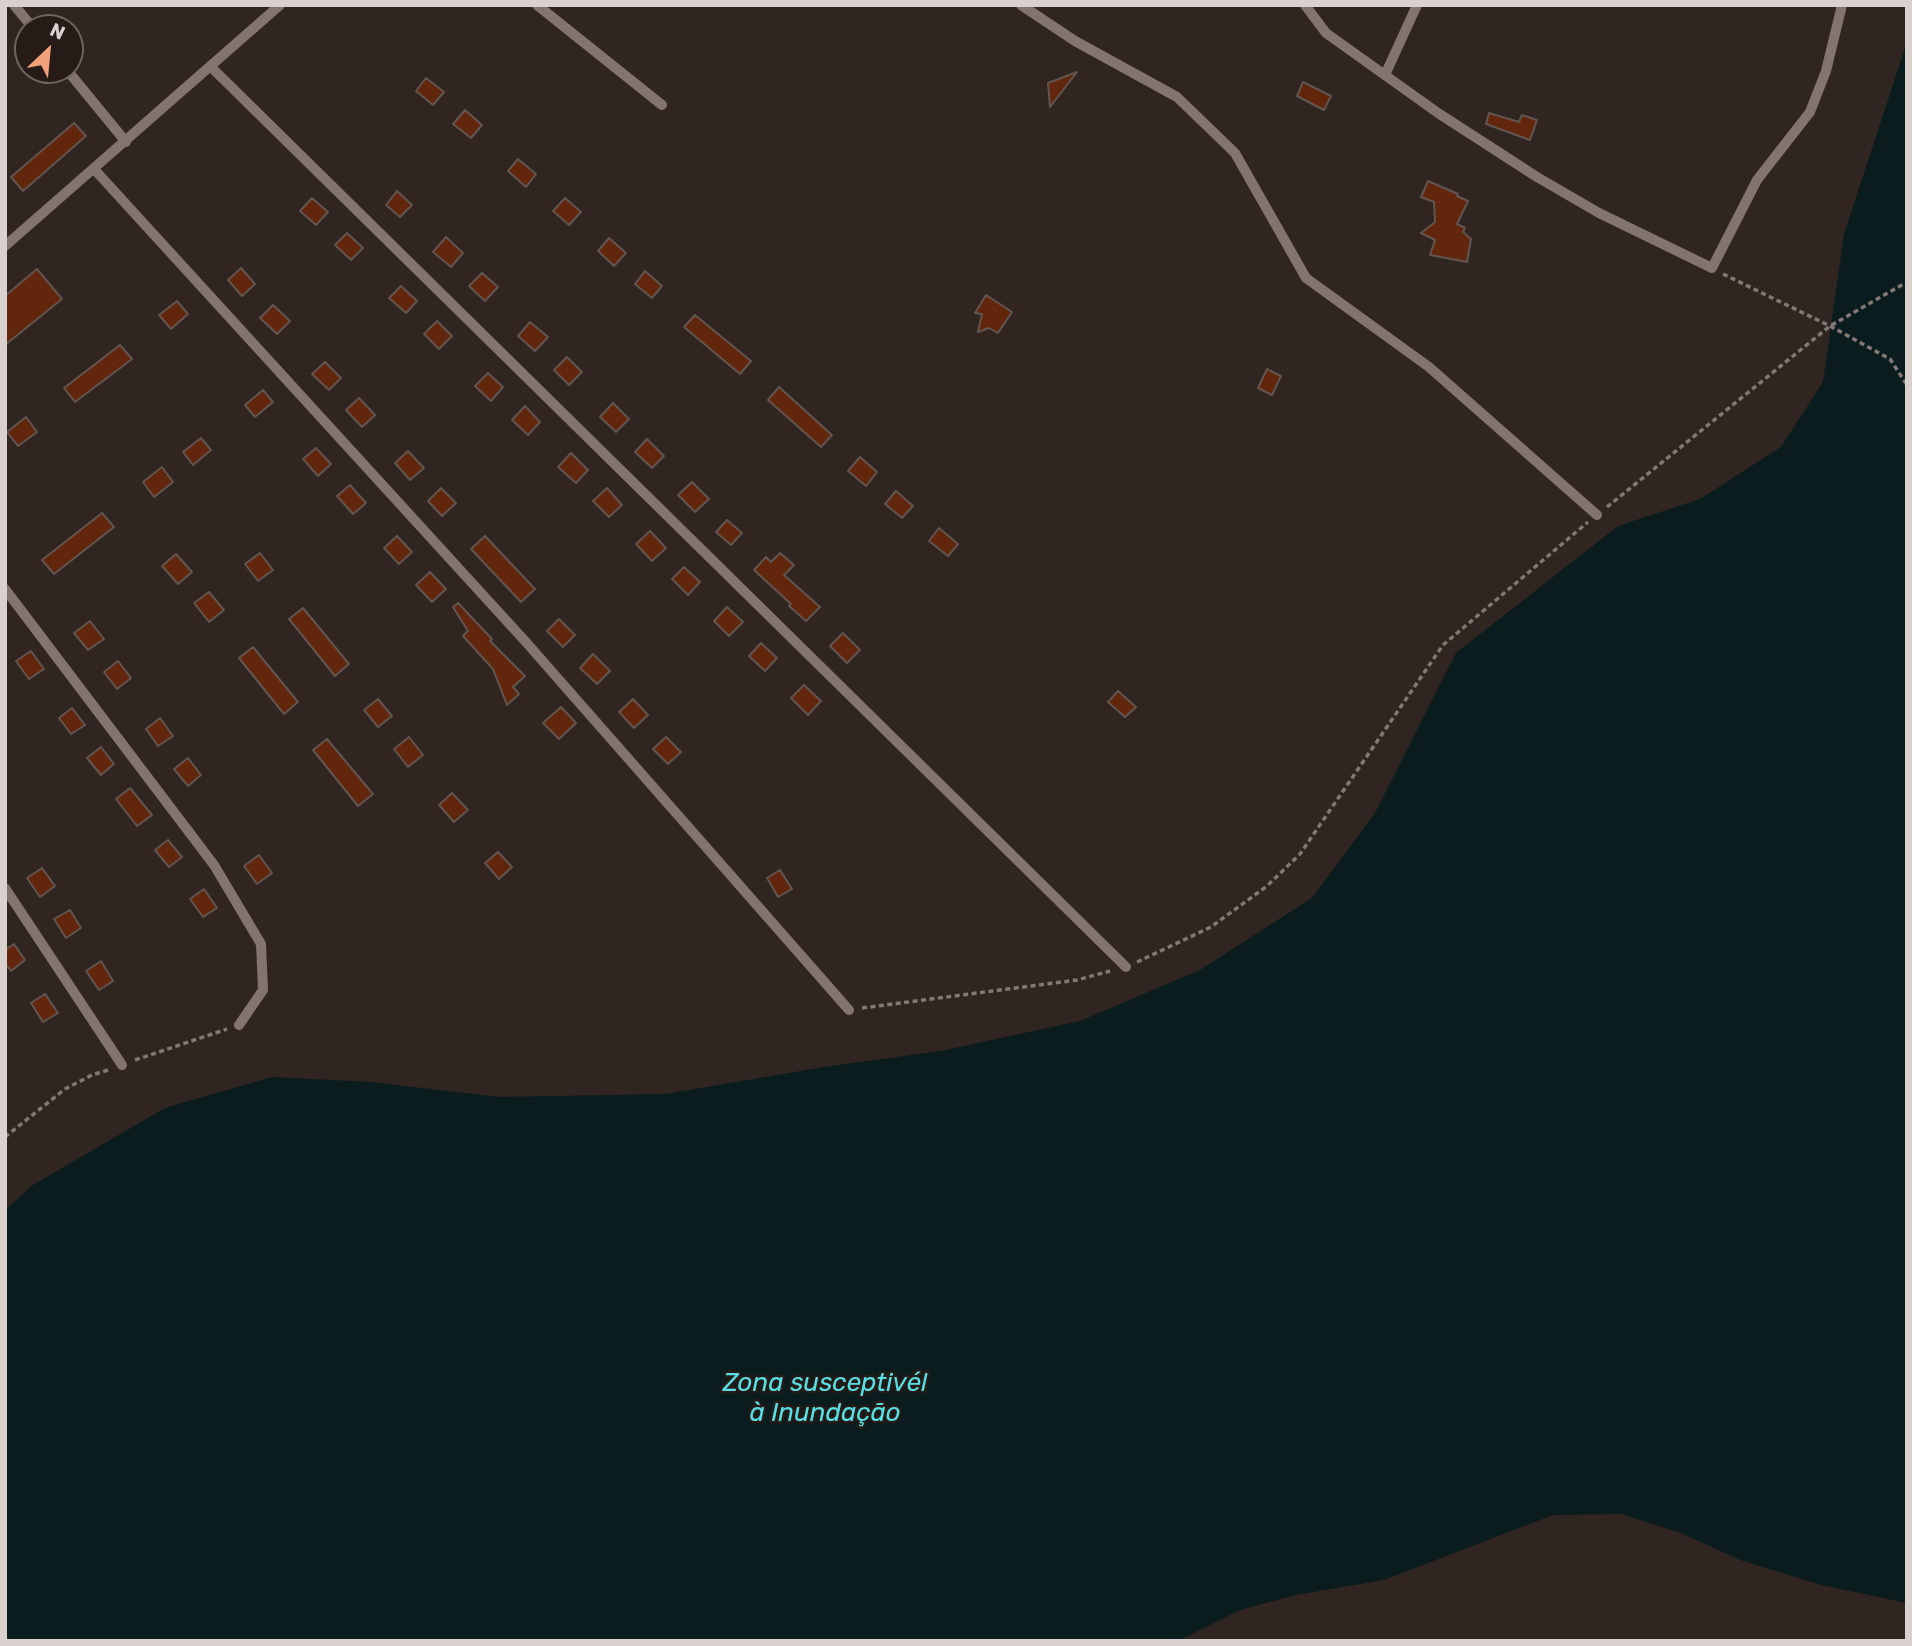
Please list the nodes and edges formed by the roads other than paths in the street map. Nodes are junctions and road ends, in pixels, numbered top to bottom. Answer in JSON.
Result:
{"nodes":[{"id":1,"x":280,"y":5,"type":"edge"},
{"id":2,"x":537,"y":5,"type":"edge"},
{"id":3,"x":1020,"y":5,"type":"edge"},
{"id":4,"x":1304,"y":5,"type":"edge"},
{"id":5,"x":1417,"y":5,"type":"edge"},
{"id":6,"x":1842,"y":5,"type":"edge"},
{"id":7,"x":211,"y":67,"type":"junction"},
{"id":8,"x":1385,"y":75,"type":"junction"},
{"id":9,"x":78,"y":84,"type":"edge"},
{"id":10,"x":662,"y":105,"type":"dead end"},
{"id":11,"x":126,"y":142,"type":"junction"},
{"id":12,"x":94,"y":169,"type":"junction"},
{"id":13,"x":5,"y":246,"type":"edge"},
{"id":14,"x":1597,"y":514,"type":"road end"},
{"id":15,"x":5,"y":589,"type":"edge"},
{"id":16,"x":5,"y":888,"type":"edge"},
{"id":17,"x":1126,"y":967,"type":"road end"},
{"id":18,"x":849,"y":1010,"type":"road end"},
{"id":19,"x":239,"y":1025,"type":"dead end"},
{"id":20,"x":122,"y":1065,"type":"dead end"}],
"edges":[{"from":1,"to":7,"type":"lane"},
{"from":2,"to":10,"type":"lane"},
{"from":3,"to":14,"type":"lane"},
{"from":4,"to":8,"type":"lane"},
{"from":5,"to":8,"type":"lane"},
{"from":6,"to":8,"type":"lane"},
{"from":7,"to":11,"type":"lane"},
{"from":7,"to":17,"type":"lane"},
{"from":9,"to":11,"type":"lane"},
{"from":11,"to":12,"type":"lane"},
{"from":12,"to":13,"type":"lane"},
{"from":12,"to":18,"type":"lane"},
{"from":15,"to":19,"type":"lane"},
{"from":16,"to":20,"type":"lane"}]}
